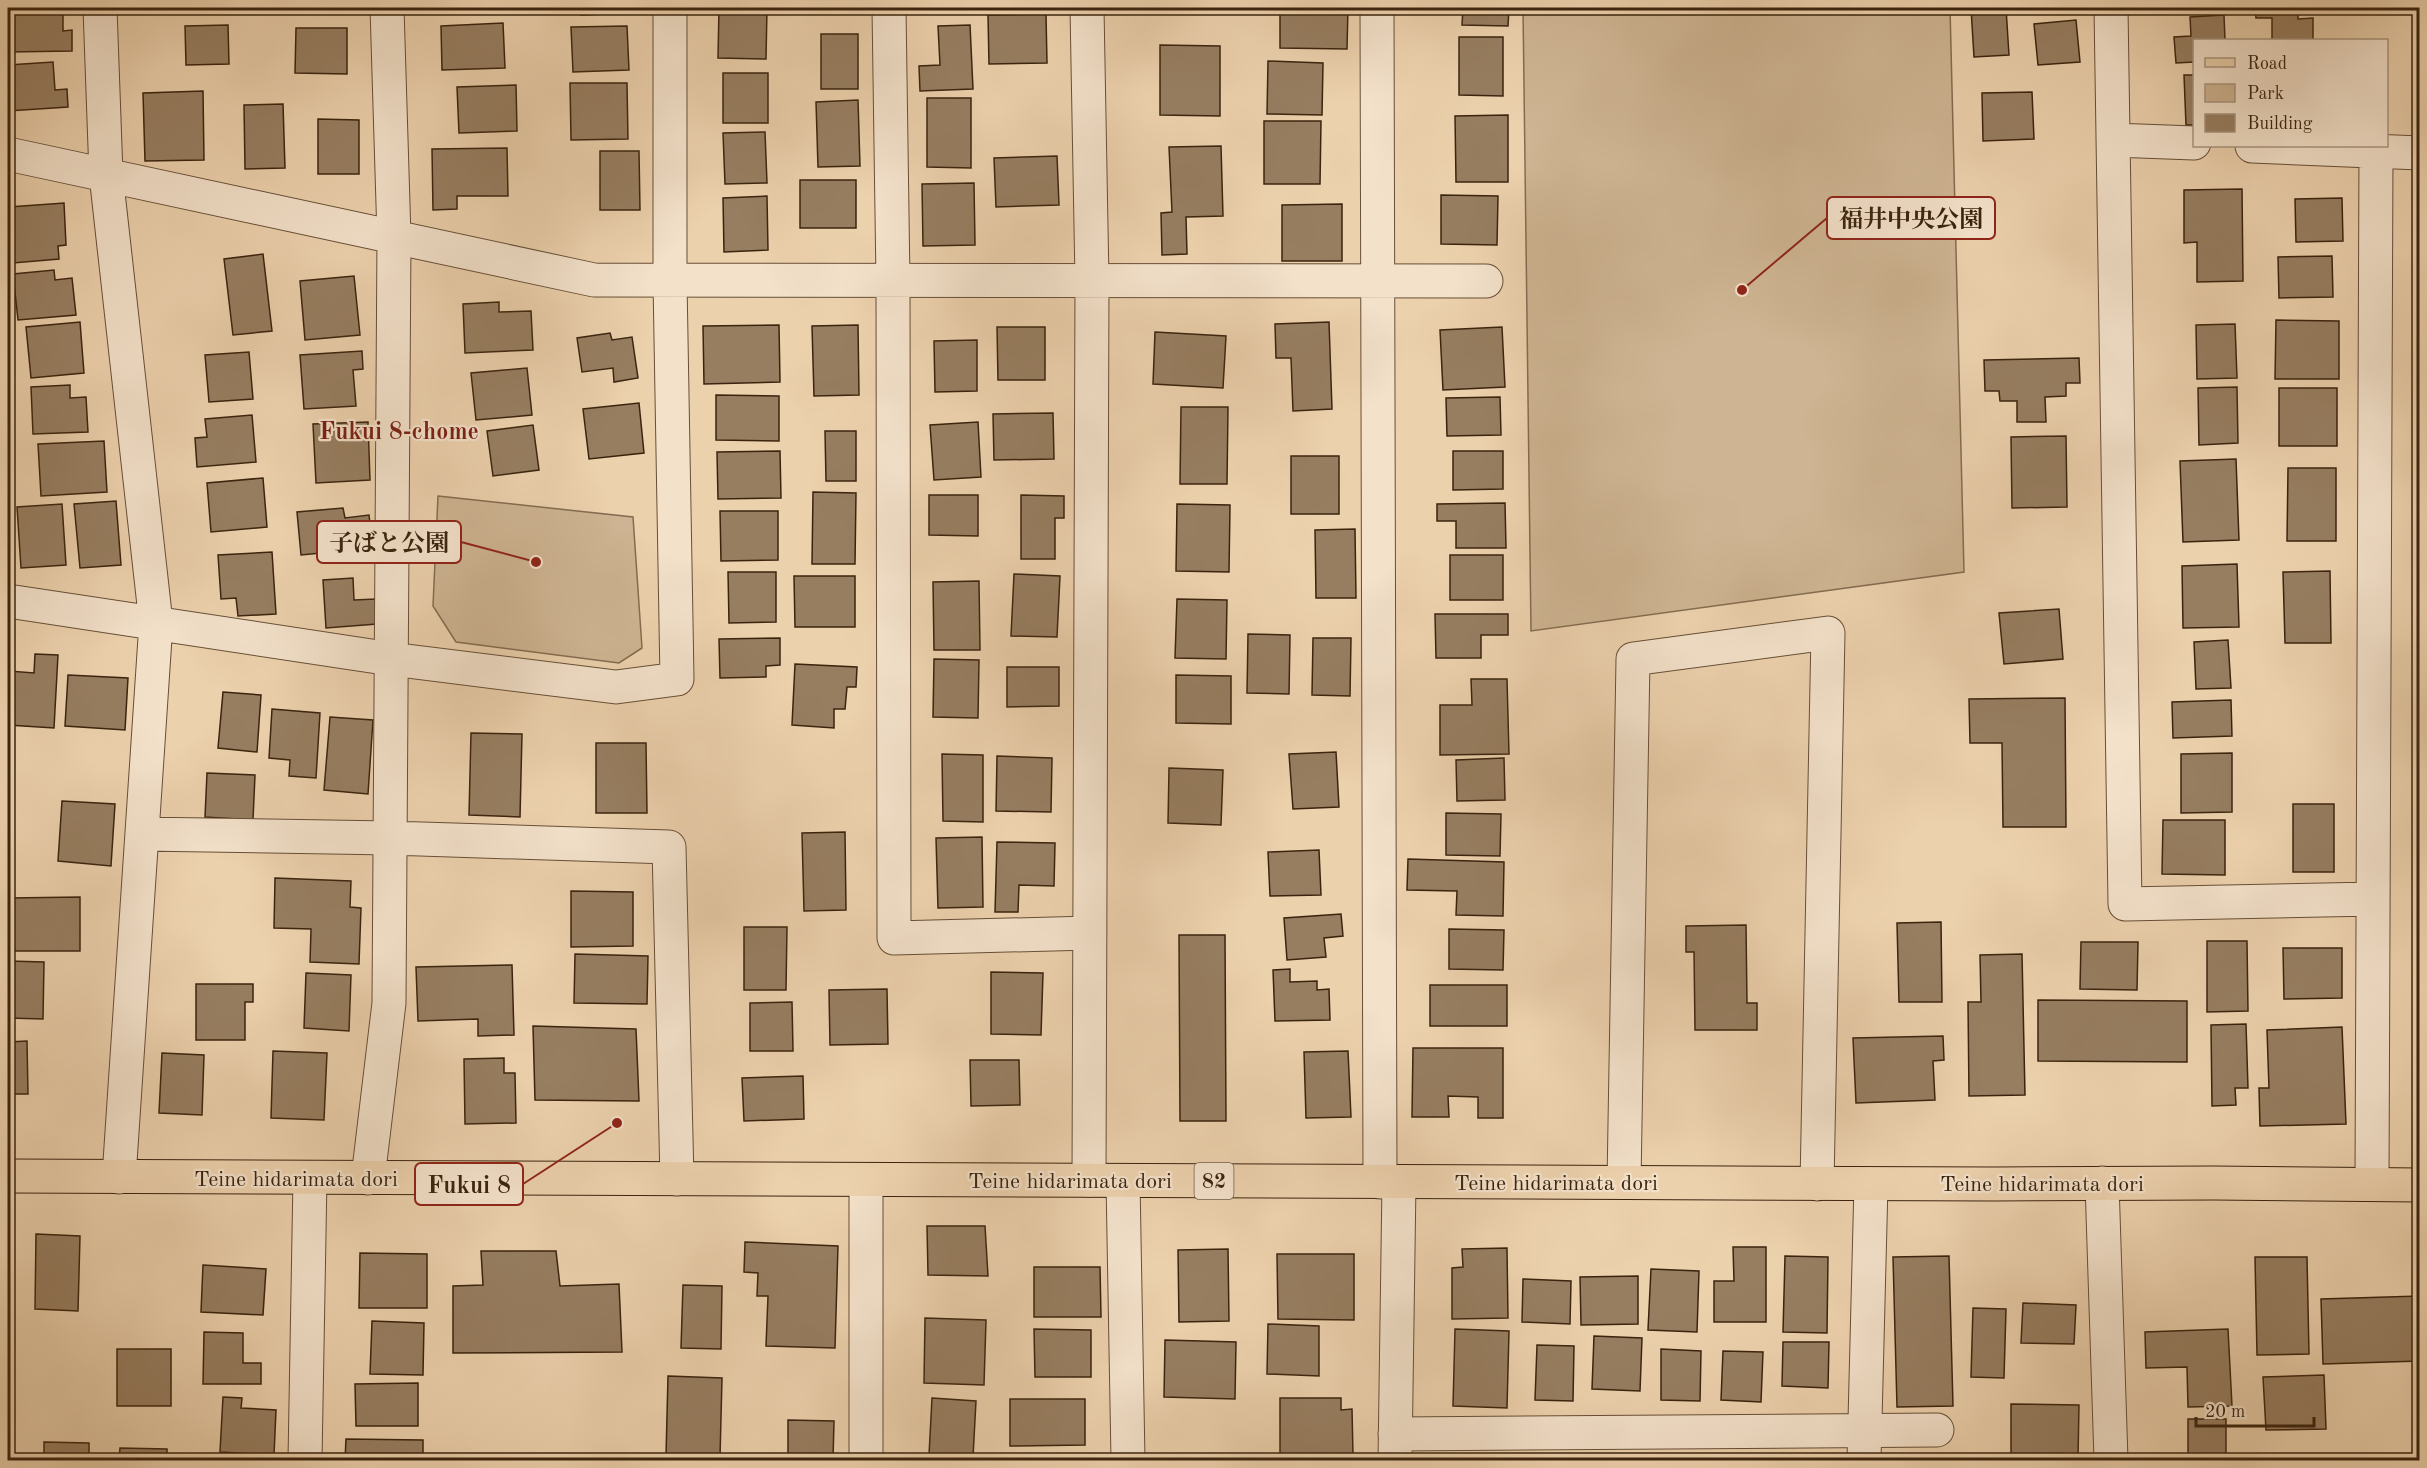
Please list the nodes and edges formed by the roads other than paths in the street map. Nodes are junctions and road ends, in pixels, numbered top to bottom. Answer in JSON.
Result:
{"nodes":[{"id":1,"x":100,"y":8,"type":"edge"},
{"id":2,"x":387,"y":8,"type":"edge"},
{"id":3,"x":670,"y":8,"type":"edge"},
{"id":4,"x":889,"y":8,"type":"edge"},
{"id":5,"x":1087,"y":8,"type":"edge"},
{"id":6,"x":1377,"y":8,"type":"edge"},
{"id":7,"x":2111,"y":8,"type":"edge"},
{"id":8,"x":2113,"y":140,"type":"junction"},
{"id":9,"x":2193,"y":143,"type":"edge"},
{"id":10,"x":2277,"y":147,"type":"edge"},
{"id":11,"x":2376,"y":151,"type":"junction"},
{"id":12,"x":2420,"y":153,"type":"edge"},
{"id":13,"x":8,"y":154,"type":"edge"},
{"id":14,"x":106,"y":175,"type":"junction"},
{"id":15,"x":394,"y":237,"type":"junction"},
{"id":16,"x":670,"y":280,"type":"junction"},
{"id":17,"x":893,"y":281,"type":"junction"},
{"id":18,"x":1092,"y":281,"type":"junction"},
{"id":19,"x":1379,"y":281,"type":"junction"},
{"id":20,"x":1486,"y":281,"type":"dead end"},
{"id":21,"x":8,"y":602,"type":"edge"},
{"id":22,"x":156,"y":623,"type":"junction"},
{"id":23,"x":391,"y":659,"type":"junction"},
{"id":24,"x":142,"y":834,"type":"junction"},
{"id":25,"x":390,"y":838,"type":"junction"},
{"id":26,"x":2373,"y":899,"type":"junction"},
{"id":27,"x":1090,"y":933,"type":"junction"},
{"id":28,"x":8,"y":1176,"type":"edge"},
{"id":29,"x":119,"y":1177,"type":"junction"},
{"id":30,"x":309,"y":1178,"type":"junction"},
{"id":31,"x":368,"y":1178,"type":"junction"},
{"id":32,"x":677,"y":1179,"type":"junction"},
{"id":33,"x":866,"y":1180,"type":"junction"},
{"id":34,"x":1089,"y":1180,"type":"junction"},
{"id":35,"x":1123,"y":1181,"type":"junction"},
{"id":36,"x":1389,"y":1182,"type":"junction"},
{"id":37,"x":1624,"y":1182,"type":"junction"},
{"id":38,"x":2102,"y":1183,"type":"junction"},
{"id":39,"x":1817,"y":1184,"type":"junction"},
{"id":40,"x":1871,"y":1184,"type":"junction"},
{"id":41,"x":2372,"y":1184,"type":"junction"},
{"id":42,"x":2420,"y":1185,"type":"edge"},
{"id":43,"x":1937,"y":1430,"type":"dead end"},
{"id":44,"x":1865,"y":1445,"type":"edge"},
{"id":45,"x":1619,"y":1446,"type":"edge"},
{"id":46,"x":1395,"y":1447,"type":"edge"},
{"id":47,"x":305,"y":1461,"type":"edge"},
{"id":48,"x":866,"y":1461,"type":"edge"},
{"id":49,"x":1128,"y":1461,"type":"edge"},
{"id":50,"x":2111,"y":1461,"type":"edge"}],
"edges":[{"from":1,"to":14,"type":"street"},
{"from":2,"to":15,"type":"street"},
{"from":3,"to":16,"type":"street"},
{"from":4,"to":17,"type":"street"},
{"from":5,"to":18,"type":"street"},
{"from":6,"to":19,"type":"street"},
{"from":7,"to":8,"type":"street"},
{"from":8,"to":9,"type":"street"},
{"from":8,"to":26,"type":"street"},
{"from":10,"to":11,"type":"street"},
{"from":11,"to":12,"type":"street"},
{"from":11,"to":26,"type":"street"},
{"from":13,"to":14,"type":"street"},
{"from":14,"to":15,"type":"street"},
{"from":14,"to":22,"type":"street"},
{"from":15,"to":16,"type":"street"},
{"from":15,"to":23,"type":"street"},
{"from":16,"to":17,"type":"street"},
{"from":16,"to":23,"type":"street"},
{"from":17,"to":18,"type":"street"},
{"from":17,"to":27,"type":"street"},
{"from":18,"to":19,"type":"street"},
{"from":18,"to":27,"type":"street"},
{"from":19,"to":20,"type":"street"},
{"from":19,"to":36,"type":"street"},
{"from":21,"to":22,"type":"street"},
{"from":22,"to":23,"type":"street"},
{"from":22,"to":24,"type":"street"},
{"from":23,"to":25,"type":"street"},
{"from":24,"to":25,"type":"street"},
{"from":24,"to":29,"type":"street"},
{"from":25,"to":31,"type":"street"},
{"from":25,"to":32,"type":"street"},
{"from":26,"to":41,"type":"street"},
{"from":27,"to":34,"type":"street"},
{"from":28,"to":29,"type":"main road","name":"Teine hidarimata dori","number":"82"},
{"from":29,"to":30,"type":"main road","name":"Teine hidarimata dori","number":"82"},
{"from":30,"to":31,"type":"main road","name":"Teine hidarimata dori","number":"82"},
{"from":30,"to":47,"type":"street"},
{"from":31,"to":32,"type":"main road","name":"Teine hidarimata dori","number":"82"},
{"from":32,"to":33,"type":"main road","name":"Teine hidarimata dori","number":"82"},
{"from":33,"to":34,"type":"main road","name":"Teine hidarimata dori","number":"82"},
{"from":33,"to":48,"type":"street"},
{"from":34,"to":35,"type":"main road","name":"Teine hidarimata dori","number":"82"},
{"from":35,"to":36,"type":"main road","name":"Teine hidarimata dori","number":"82"},
{"from":35,"to":49,"type":"street"},
{"from":36,"to":37,"type":"main road","name":"Teine hidarimata dori","number":"82"},
{"from":36,"to":46,"type":"street"},
{"from":37,"to":39,"type":"main road","name":"Teine hidarimata dori","number":"82"},
{"from":37,"to":39,"type":"street"},
{"from":38,"to":40,"type":"main road","name":"Teine hidarimata dori","number":"82"},
{"from":38,"to":41,"type":"main road","name":"Teine hidarimata dori","number":"82"},
{"from":38,"to":50,"type":"street"},
{"from":39,"to":40,"type":"main road","name":"Teine hidarimata dori","number":"82"},
{"from":40,"to":44,"type":"street"},
{"from":41,"to":42,"type":"main road","name":"Teine hidarimata dori","number":"82"},
{"from":43,"to":44,"type":"street"},
{"from":44,"to":45,"type":"street"},
{"from":45,"to":46,"type":"street"}]}
